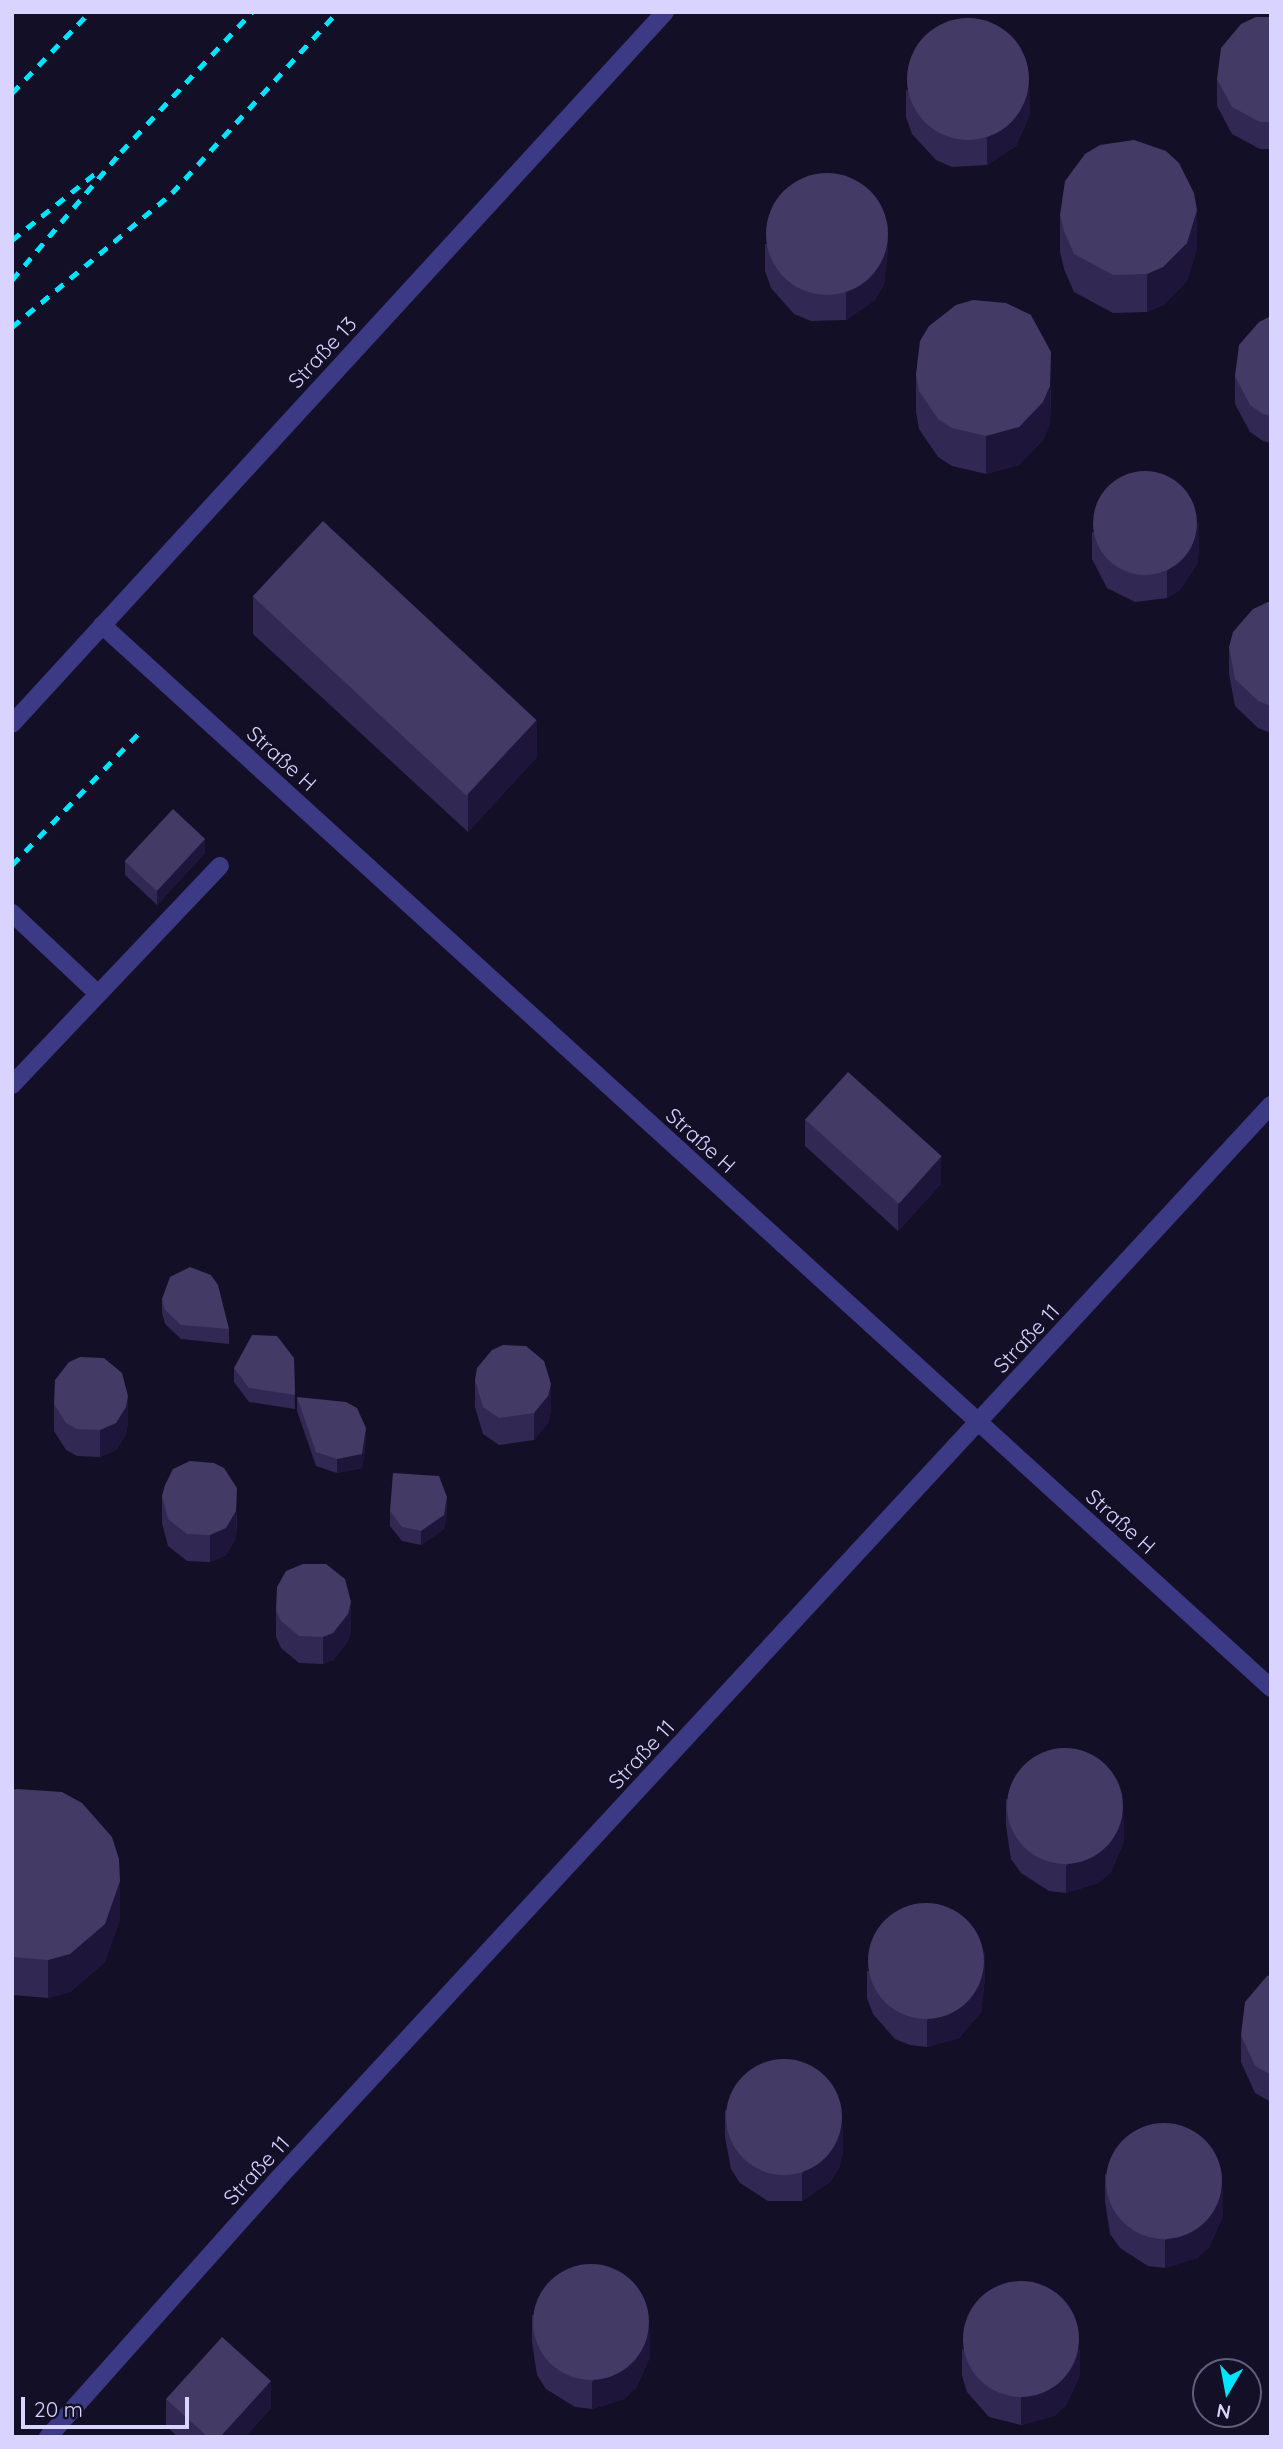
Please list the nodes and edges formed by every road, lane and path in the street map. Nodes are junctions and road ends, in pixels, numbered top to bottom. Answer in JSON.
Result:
{"nodes":[{"id":1,"x":665,"y":12,"type":"edge"},
{"id":2,"x":102,"y":625,"type":"junction"},
{"id":3,"x":12,"y":724,"type":"edge"},
{"id":4,"x":220,"y":866,"type":"dead end"},
{"id":5,"x":12,"y":913,"type":"edge"},
{"id":6,"x":96,"y":992,"type":"junction"},
{"id":7,"x":12,"y":1085,"type":"edge"},
{"id":8,"x":1271,"y":1105,"type":"edge"},
{"id":9,"x":979,"y":1422,"type":"junction"},
{"id":10,"x":1271,"y":1688,"type":"edge"},
{"id":11,"x":48,"y":2437,"type":"edge"}],
"edges":[{"from":1,"to":2,"type":"lane","name":"Straße 13"},
{"from":2,"to":3,"type":"lane","name":"Straße 13"},
{"from":2,"to":9,"type":"lane","name":"Straße H"},
{"from":4,"to":6,"type":"lane"},
{"from":5,"to":6,"type":"lane"},
{"from":6,"to":7,"type":"lane"},
{"from":8,"to":9,"type":"lane","name":"Straße 11"},
{"from":9,"to":10,"type":"lane","name":"Straße H"},
{"from":9,"to":11,"type":"lane","name":"Straße 11"}]}
